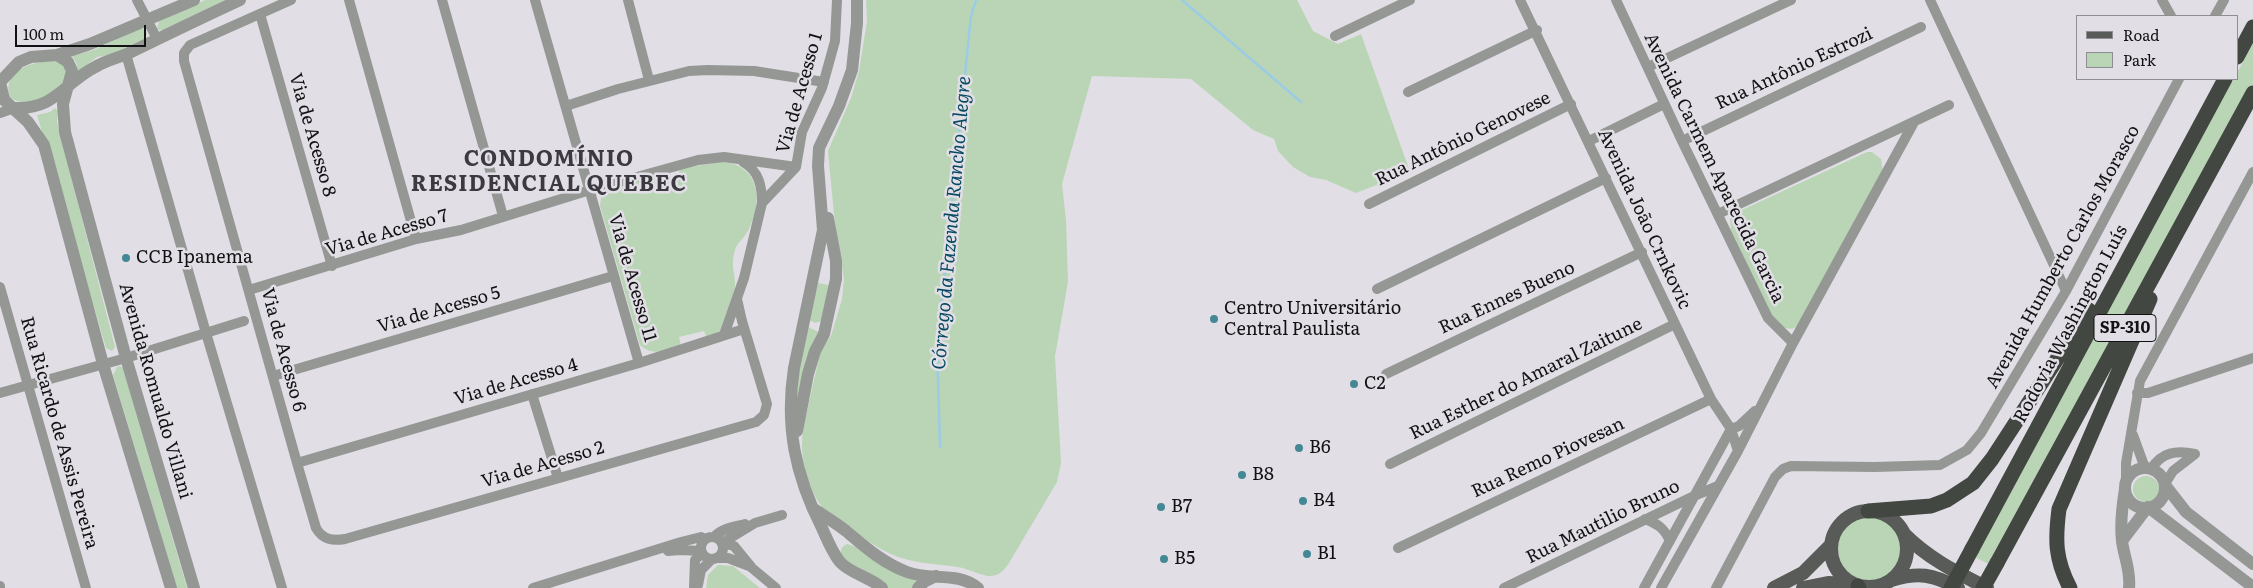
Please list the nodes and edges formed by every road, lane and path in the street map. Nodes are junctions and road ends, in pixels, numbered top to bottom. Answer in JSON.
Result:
{"nodes":[{"id":1,"x":136,"y":0,"type":"edge"},
{"id":2,"x":194,"y":0,"type":"edge"},
{"id":3,"x":240,"y":0,"type":"edge"},
{"id":4,"x":291,"y":0,"type":"edge"},
{"id":5,"x":349,"y":0,"type":"edge"},
{"id":6,"x":442,"y":0,"type":"edge"},
{"id":7,"x":536,"y":0,"type":"edge"},
{"id":8,"x":628,"y":0,"type":"edge"},
{"id":9,"x":837,"y":0,"type":"edge"},
{"id":10,"x":857,"y":0,"type":"edge"},
{"id":11,"x":1410,"y":0,"type":"edge"},
{"id":12,"x":1520,"y":0,"type":"edge"},
{"id":13,"x":1616,"y":0,"type":"edge"},
{"id":14,"x":1791,"y":0,"type":"edge"},
{"id":15,"x":1930,"y":0,"type":"edge"},
{"id":16,"x":2162,"y":0,"type":"edge"},
{"id":17,"x":2224,"y":0,"type":"edge"},
{"id":18,"x":260,"y":14,"type":"junction"},
{"id":19,"x":2170,"y":15,"type":"edge"},
{"id":20,"x":2216,"y":15,"type":"edge"},
{"id":21,"x":146,"y":19,"type":"junction"},
{"id":22,"x":1921,"y":27,"type":"dead end"},
{"id":23,"x":2253,"y":27,"type":"edge"},
{"id":24,"x":1537,"y":30,"type":"junction"},
{"id":25,"x":1335,"y":36,"type":"dead end"},
{"id":26,"x":157,"y":39,"type":"junction"},
{"id":27,"x":57,"y":54,"type":"junction"},
{"id":28,"x":126,"y":54,"type":"junction"},
{"id":29,"x":2238,"y":55,"type":"edge"},
{"id":30,"x":1648,"y":68,"type":"junction"},
{"id":31,"x":649,"y":80,"type":"junction"},
{"id":32,"x":2178,"y":80,"type":"edge"},
{"id":33,"x":2224,"y":80,"type":"edge"},
{"id":34,"x":0,"y":82,"type":"edge"},
{"id":35,"x":824,"y":82,"type":"junction"},
{"id":36,"x":68,"y":86,"type":"junction"},
{"id":37,"x":1408,"y":92,"type":"dead end"},
{"id":38,"x":2253,"y":93,"type":"edge"},
{"id":39,"x":1571,"y":104,"type":"junction"},
{"id":40,"x":1664,"y":104,"type":"junction"},
{"id":41,"x":566,"y":106,"type":"junction"},
{"id":42,"x":1949,"y":106,"type":"dead end"},
{"id":43,"x":14,"y":108,"type":"junction"},
{"id":44,"x":0,"y":113,"type":"edge"},
{"id":45,"x":1913,"y":124,"type":"junction"},
{"id":46,"x":1589,"y":141,"type":"junction"},
{"id":47,"x":1682,"y":141,"type":"junction"},
{"id":48,"x":740,"y":160,"type":"junction"},
{"id":49,"x":796,"y":167,"type":"junction"},
{"id":50,"x":2253,"y":172,"type":"edge"},
{"id":51,"x":1606,"y":178,"type":"junction"},
{"id":52,"x":590,"y":190,"type":"junction"},
{"id":53,"x":822,"y":192,"type":"junction"},
{"id":54,"x":762,"y":203,"type":"junction"},
{"id":55,"x":1369,"y":204,"type":"dead end"},
{"id":56,"x":1718,"y":214,"type":"junction"},
{"id":57,"x":503,"y":216,"type":"junction"},
{"id":58,"x":2185,"y":217,"type":"junction"},
{"id":59,"x":2141,"y":232,"type":"junction"},
{"id":60,"x":416,"y":239,"type":"junction"},
{"id":61,"x":1642,"y":252,"type":"junction"},
{"id":62,"x":332,"y":266,"type":"junction"},
{"id":63,"x":815,"y":269,"type":"junction"},
{"id":64,"x":613,"y":276,"type":"junction"},
{"id":65,"x":836,"y":279,"type":"junction"},
{"id":66,"x":0,"y":288,"type":"edge"},
{"id":67,"x":1377,"y":289,"type":"dead end"},
{"id":68,"x":249,"y":290,"type":"junction"},
{"id":69,"x":2066,"y":292,"type":"junction"},
{"id":70,"x":737,"y":299,"type":"junction"},
{"id":71,"x":805,"y":319,"type":"junction"},
{"id":72,"x":244,"y":321,"type":"dead end"},
{"id":73,"x":827,"y":324,"type":"junction"},
{"id":74,"x":1676,"y":324,"type":"junction"},
{"id":75,"x":744,"y":329,"type":"junction"},
{"id":76,"x":206,"y":333,"type":"junction"},
{"id":77,"x":724,"y":335,"type":"junction"},
{"id":78,"x":1793,"y":343,"type":"junction"},
{"id":79,"x":126,"y":358,"type":"junction"},
{"id":80,"x":2253,"y":358,"type":"edge"},
{"id":81,"x":639,"y":363,"type":"junction"},
{"id":82,"x":103,"y":364,"type":"junction"},
{"id":83,"x":1386,"y":374,"type":"dead end"},
{"id":84,"x":273,"y":376,"type":"junction"},
{"id":85,"x":28,"y":385,"type":"junction"},
{"id":86,"x":0,"y":392,"type":"edge"},
{"id":87,"x":2137,"y":393,"type":"junction"},
{"id":88,"x":532,"y":394,"type":"junction"},
{"id":89,"x":1767,"y":397,"type":"junction"},
{"id":90,"x":1711,"y":399,"type":"junction"},
{"id":91,"x":764,"y":415,"type":"joint"},
{"id":92,"x":1731,"y":428,"type":"junction"},
{"id":93,"x":2132,"y":434,"type":"junction"},
{"id":94,"x":1738,"y":451,"type":"junction"},
{"id":95,"x":297,"y":463,"type":"junction"},
{"id":96,"x":1390,"y":464,"type":"dead end"},
{"id":97,"x":2148,"y":468,"type":"junction"},
{"id":98,"x":798,"y":469,"type":"junction"},
{"id":99,"x":558,"y":478,"type":"junction"},
{"id":100,"x":2126,"y":485,"type":"junction"},
{"id":101,"x":2165,"y":485,"type":"junction"},
{"id":102,"x":1718,"y":486,"type":"junction"},
{"id":103,"x":1696,"y":495,"type":"junction"},
{"id":104,"x":2148,"y":507,"type":"junction"},
{"id":105,"x":812,"y":508,"type":"junction"},
{"id":106,"x":1868,"y":511,"type":"junction"},
{"id":107,"x":782,"y":515,"type":"dead end"},
{"id":108,"x":1645,"y":519,"type":"junction"},
{"id":109,"x":750,"y":525,"type":"junction"},
{"id":110,"x":1904,"y":534,"type":"junction"},
{"id":111,"x":851,"y":536,"type":"junction"},
{"id":112,"x":328,"y":539,"type":"joint"},
{"id":113,"x":714,"y":540,"type":"junction"},
{"id":114,"x":1670,"y":541,"type":"junction"},
{"id":115,"x":2122,"y":541,"type":"junction"},
{"id":116,"x":1830,"y":546,"type":"junction"},
{"id":117,"x":832,"y":548,"type":"junction"},
{"id":118,"x":1398,"y":548,"type":"dead end"},
{"id":119,"x":738,"y":550,"type":"junction"},
{"id":120,"x":652,"y":552,"type":"junction"},
{"id":121,"x":702,"y":552,"type":"junction"},
{"id":122,"x":714,"y":559,"type":"junction"},
{"id":123,"x":2253,"y":564,"type":"edge"},
{"id":124,"x":752,"y":568,"type":"junction"},
{"id":125,"x":936,"y":576,"type":"junction"},
{"id":126,"x":1891,"y":581,"type":"junction"},
{"id":127,"x":1857,"y":586,"type":"edge"},
{"id":128,"x":2253,"y":587,"type":"edge"},
{"id":129,"x":86,"y":588,"type":"edge"},
{"id":130,"x":171,"y":588,"type":"edge"},
{"id":131,"x":194,"y":588,"type":"edge"},
{"id":132,"x":282,"y":588,"type":"edge"},
{"id":133,"x":533,"y":588,"type":"edge"},
{"id":134,"x":696,"y":588,"type":"edge"},
{"id":135,"x":776,"y":588,"type":"edge"},
{"id":136,"x":882,"y":588,"type":"edge"},
{"id":137,"x":918,"y":588,"type":"edge"},
{"id":138,"x":978,"y":588,"type":"edge"},
{"id":139,"x":1504,"y":588,"type":"edge"},
{"id":140,"x":1644,"y":588,"type":"edge"},
{"id":141,"x":1661,"y":588,"type":"edge"},
{"id":142,"x":1716,"y":588,"type":"edge"},
{"id":143,"x":1774,"y":588,"type":"edge"},
{"id":144,"x":1803,"y":588,"type":"edge"},
{"id":145,"x":1950,"y":588,"type":"edge"},
{"id":146,"x":1958,"y":588,"type":"edge"},
{"id":147,"x":1985,"y":588,"type":"edge"},
{"id":148,"x":2070,"y":588,"type":"edge"},
{"id":149,"x":2129,"y":588,"type":"edge"}],
"edges":[{"from":1,"to":21,"type":"street"},
{"from":2,"to":21,"type":"street"},
{"from":3,"to":26,"type":"street"},
{"from":4,"to":18,"type":"street"},
{"from":5,"to":60,"type":"street"},
{"from":6,"to":57,"type":"street"},
{"from":7,"to":41,"type":"street","name":"Via de Acesso 11"},
{"from":8,"to":31,"type":"street"},
{"from":9,"to":35,"type":"street","name":"Via de Acesso 1"},
{"from":10,"to":53,"type":"street"},
{"from":11,"to":25,"type":"street"},
{"from":12,"to":24,"type":"street","name":"Avenida João Crnkovic"},
{"from":13,"to":30,"type":"street","name":"Avenida Carmem Aparecida Garcia"},
{"from":14,"to":30,"type":"street"},
{"from":15,"to":69,"type":"street"},
{"from":16,"to":19,"type":"street"},
{"from":17,"to":20,"type":"street"},
{"from":18,"to":62,"type":"street","name":"Via de Acesso 8"},
{"from":18,"to":68,"type":"street","name":"Via de Acesso 6"},
{"from":21,"to":26,"type":"street"},
{"from":21,"to":27,"type":"street"},
{"from":22,"to":47,"type":"street","name":"Rua Antônio Estrozi"},
{"from":23,"to":29,"type":"highway"},
{"from":24,"to":37,"type":"street"},
{"from":24,"to":39,"type":"street","name":"Avenida João Crnkovic"},
{"from":26,"to":28,"type":"street"},
{"from":27,"to":34,"type":"street"},
{"from":27,"to":36,"type":"street"},
{"from":28,"to":36,"type":"street"},
{"from":28,"to":76,"type":"street"},
{"from":30,"to":40,"type":"street","name":"Avenida Carmem Aparecida Garcia"},
{"from":31,"to":35,"type":"street"},
{"from":31,"to":41,"type":"street"},
{"from":32,"to":69,"type":"street","name":"Avenida Humberto Carlos Morasco"},
{"from":33,"to":59,"type":"highway","name":"Rodovia Washington Luís","number":"SP-310"},
{"from":34,"to":43,"type":"street"},
{"from":35,"to":49,"type":"street","name":"Via de Acesso 1"},
{"from":36,"to":43,"type":"street"},
{"from":36,"to":79,"type":"street","name":"Avenida Romualdo Villani"},
{"from":38,"to":58,"type":"highway","number":"SP-310"},
{"from":39,"to":46,"type":"street","name":"Avenida João Crnkovic"},
{"from":39,"to":55,"type":"street","name":"Rua Antônio Genovese"},
{"from":40,"to":46,"type":"street"},
{"from":40,"to":47,"type":"street","name":"Avenida Carmem Aparecida Garcia"},
{"from":41,"to":52,"type":"street","name":"Via de Acesso 11"},
{"from":42,"to":45,"type":"street"},
{"from":43,"to":44,"type":"street"},
{"from":43,"to":82,"type":"street"},
{"from":45,"to":56,"type":"street"},
{"from":45,"to":78,"type":"street"},
{"from":46,"to":51,"type":"street","name":"Avenida João Crnkovic"},
{"from":47,"to":56,"type":"street","name":"Avenida Carmem Aparecida Garcia"},
{"from":48,"to":49,"type":"street","name":"Via de Acesso 7"},
{"from":48,"to":52,"type":"street","name":"Via de Acesso 7"},
{"from":48,"to":54,"type":"street"},
{"from":49,"to":54,"type":"street","name":"Via de Acesso 1"},
{"from":50,"to":87,"type":"street"},
{"from":51,"to":61,"type":"street","name":"Avenida João Crnkovic"},
{"from":51,"to":67,"type":"street"},
{"from":52,"to":57,"type":"street","name":"Via de Acesso 7"},
{"from":52,"to":64,"type":"street","name":"Via de Acesso 11"},
{"from":53,"to":63,"type":"street"},
{"from":53,"to":65,"type":"street"},
{"from":54,"to":70,"type":"street","name":"Via de Acesso 1"},
{"from":56,"to":78,"type":"street","name":"Avenida Carmem Aparecida Garcia"},
{"from":57,"to":60,"type":"street","name":"Via de Acesso 7"},
{"from":58,"to":147,"type":"highway","number":"SP-310","bridge":true},
{"from":58,"to":148,"type":"highway"},
{"from":59,"to":106,"type":"highway"},
{"from":59,"to":145,"type":"highway","name":"Rodovia Washington Luís","number":"SP-310","bridge":true},
{"from":60,"to":62,"type":"street","name":"Via de Acesso 7"},
{"from":61,"to":74,"type":"street","name":"Avenida João Crnkovic"},
{"from":61,"to":83,"type":"street","name":"Rua Ennes Bueno"},
{"from":62,"to":68,"type":"street","name":"Via de Acesso 7"},
{"from":63,"to":65,"type":"street"},
{"from":63,"to":71,"type":"street"},
{"from":64,"to":81,"type":"street","name":"Via de Acesso 11"},
{"from":64,"to":84,"type":"street","name":"Via de Acesso 5"},
{"from":65,"to":73,"type":"street"},
{"from":66,"to":85,"type":"street","name":"Rua Ricardo de Assis Pereira"},
{"from":68,"to":84,"type":"street","name":"Via de Acesso 6"},
{"from":69,"to":142,"type":"street","name":"Avenida Humberto Carlos Morasco"},
{"from":70,"to":75,"type":"street","name":"Via de Acesso 1"},
{"from":70,"to":77,"type":"street","name":"Via de Acesso 1"},
{"from":71,"to":73,"type":"street"},
{"from":71,"to":98,"type":"street"},
{"from":72,"to":76,"type":"street"},
{"from":73,"to":98,"type":"street"},
{"from":74,"to":90,"type":"street","name":"Avenida João Crnkovic"},
{"from":74,"to":96,"type":"street","name":"Rua Esther do Amaral Zaitune"},
{"from":75,"to":77,"type":"street","name":"Via de Acesso 4"},
{"from":75,"to":91,"type":"street","name":"Via de Acesso 1"},
{"from":76,"to":79,"type":"street"},
{"from":76,"to":132,"type":"street"},
{"from":77,"to":81,"type":"street","name":"Via de Acesso 4"},
{"from":78,"to":89,"type":"street"},
{"from":79,"to":82,"type":"street"},
{"from":79,"to":131,"type":"street","name":"Avenida Romualdo Villani"},
{"from":80,"to":87,"type":"street"},
{"from":81,"to":88,"type":"street","name":"Via de Acesso 4"},
{"from":82,"to":85,"type":"street"},
{"from":82,"to":130,"type":"street"},
{"from":84,"to":95,"type":"street","name":"Via de Acesso 6"},
{"from":85,"to":86,"type":"street"},
{"from":85,"to":129,"type":"street","name":"Rua Ricardo de Assis Pereira"},
{"from":87,"to":93,"type":"street"},
{"from":88,"to":95,"type":"street","name":"Via de Acesso 4"},
{"from":88,"to":99,"type":"street"},
{"from":89,"to":92,"type":"street"},
{"from":89,"to":94,"type":"street"},
{"from":90,"to":92,"type":"street","name":"Avenida João Crnkovic"},
{"from":90,"to":118,"type":"street","name":"Rua Remo Piovesan"},
{"from":91,"to":99,"type":"street","name":"Via de Acesso 2"},
{"from":92,"to":94,"type":"street","name":"Avenida João Crnkovic"},
{"from":92,"to":103,"type":"street"},
{"from":93,"to":97,"type":"street"},
{"from":93,"to":100,"type":"street"},
{"from":94,"to":102,"type":"street"},
{"from":95,"to":112,"type":"street","name":"Via de Acesso 6"},
{"from":97,"to":100,"type":"street"},
{"from":97,"to":101,"type":"street"},
{"from":97,"to":101,"type":"street"},
{"from":98,"to":105,"type":"street"},
{"from":99,"to":112,"type":"street","name":"Via de Acesso 2"},
{"from":100,"to":104,"type":"street"},
{"from":100,"to":115,"type":"street"},
{"from":101,"to":104,"type":"street"},
{"from":101,"to":123,"type":"street"},
{"from":102,"to":103,"type":"street","name":"Rua Mautilio Bruno"},
{"from":102,"to":141,"type":"street"},
{"from":103,"to":108,"type":"street","name":"Rua Mautilio Bruno"},
{"from":103,"to":114,"type":"street"},
{"from":104,"to":115,"type":"street"},
{"from":104,"to":128,"type":"street"},
{"from":105,"to":111,"type":"street"},
{"from":105,"to":117,"type":"street"},
{"from":106,"to":110,"type":"main road"},
{"from":106,"to":116,"type":"main road"},
{"from":107,"to":109,"type":"street"},
{"from":108,"to":114,"type":"street"},
{"from":108,"to":139,"type":"street","name":"Rua Mautilio Bruno"},
{"from":109,"to":113,"type":"street"},
{"from":109,"to":119,"type":"street"},
{"from":110,"to":126,"type":"main road"},
{"from":110,"to":147,"type":"main road"},
{"from":111,"to":117,"type":"street"},
{"from":111,"to":125,"type":"street"},
{"from":113,"to":119,"type":"street"},
{"from":113,"to":120,"type":"street"},
{"from":113,"to":121,"type":"street"},
{"from":113,"to":122,"type":"street"},
{"from":114,"to":140,"type":"street"},
{"from":115,"to":149,"type":"street"},
{"from":116,"to":127,"type":"main road"},
{"from":116,"to":143,"type":"main road"},
{"from":117,"to":136,"type":"street"},
{"from":119,"to":124,"type":"street"},
{"from":120,"to":121,"type":"street"},
{"from":120,"to":133,"type":"street"},
{"from":121,"to":122,"type":"street"},
{"from":121,"to":134,"type":"street"},
{"from":122,"to":124,"type":"street"},
{"from":122,"to":134,"type":"street"},
{"from":124,"to":135,"type":"street"},
{"from":125,"to":137,"type":"street"},
{"from":125,"to":138,"type":"street"},
{"from":126,"to":127,"type":"main road"},
{"from":126,"to":146,"type":"main road"},
{"from":127,"to":144,"type":"main road"}]}
